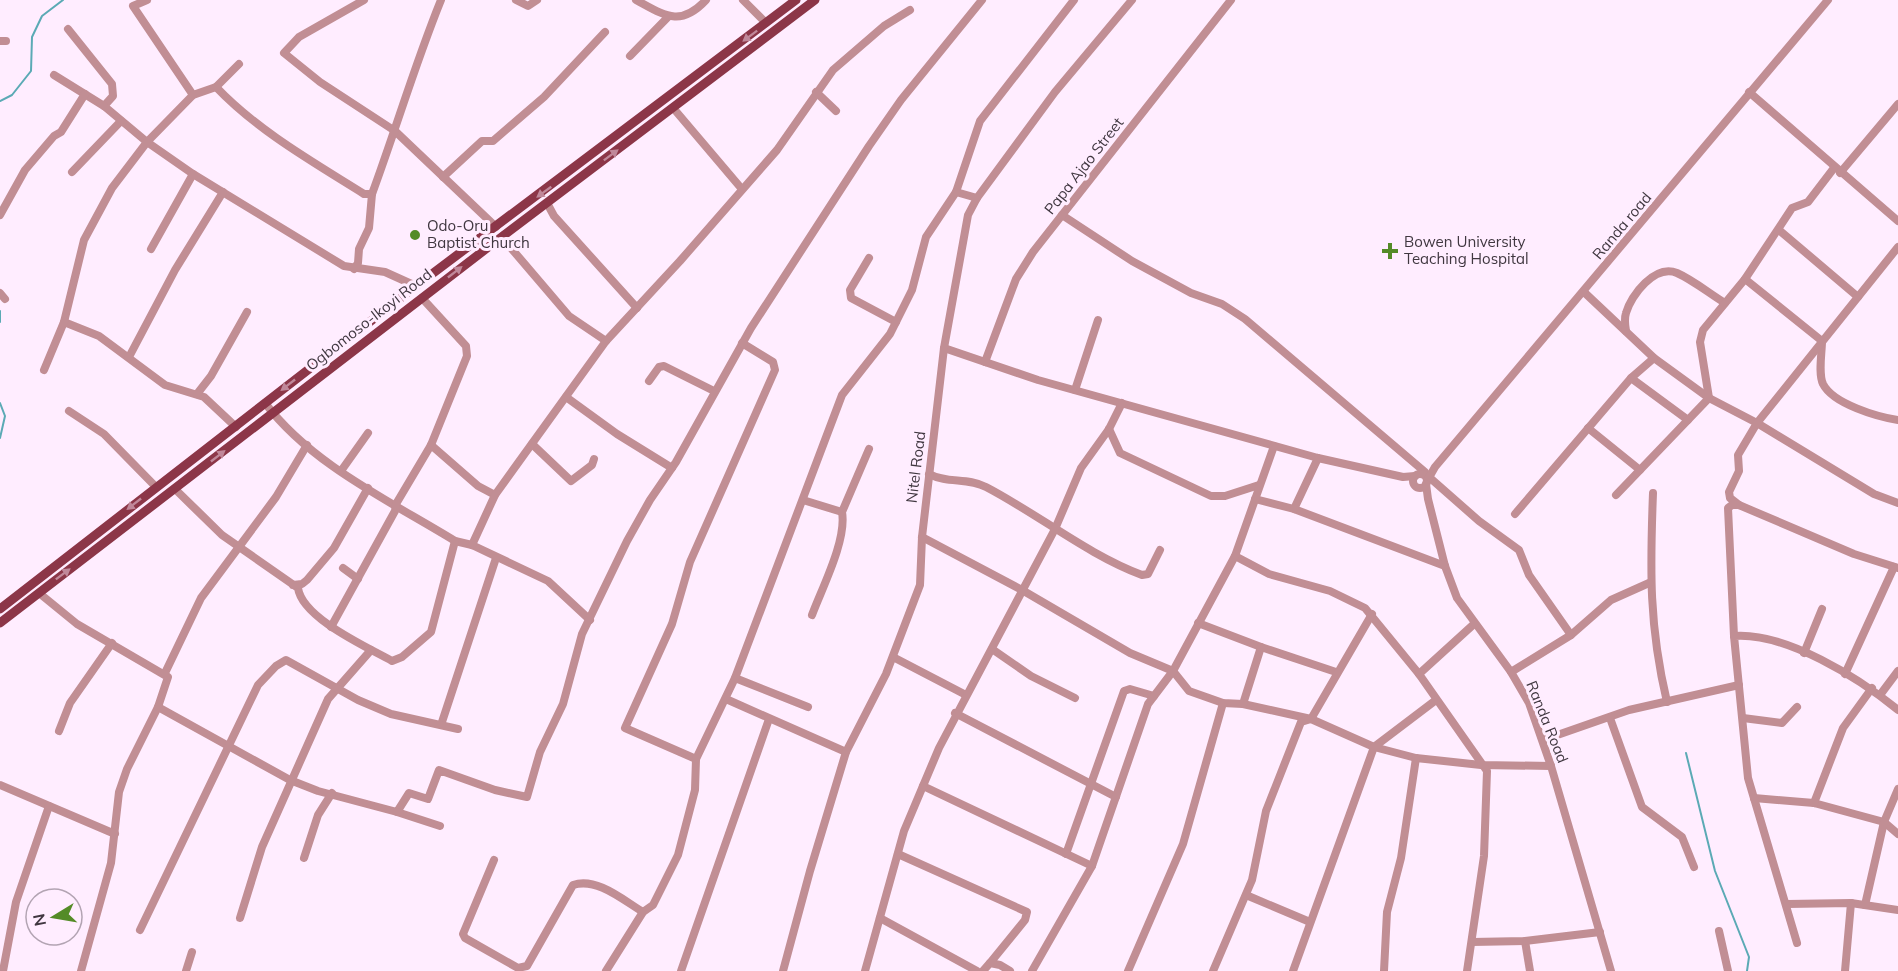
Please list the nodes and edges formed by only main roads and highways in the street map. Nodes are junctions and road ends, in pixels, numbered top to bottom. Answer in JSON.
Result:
{"nodes":[{"id":1,"x":796,"y":0,"type":"edge"},
{"id":2,"x":815,"y":0,"type":"edge"},
{"id":3,"x":0,"y":609,"type":"edge"},
{"id":4,"x":0,"y":623,"type":"edge"}],
"edges":[{"from":1,"to":3,"type":"main road","name":"Ogbomoso-Ikoyi Road","one_way":true},
{"from":4,"to":2,"type":"main road","name":"Ogbomoso-Ikoyi Road","one_way":true}]}
